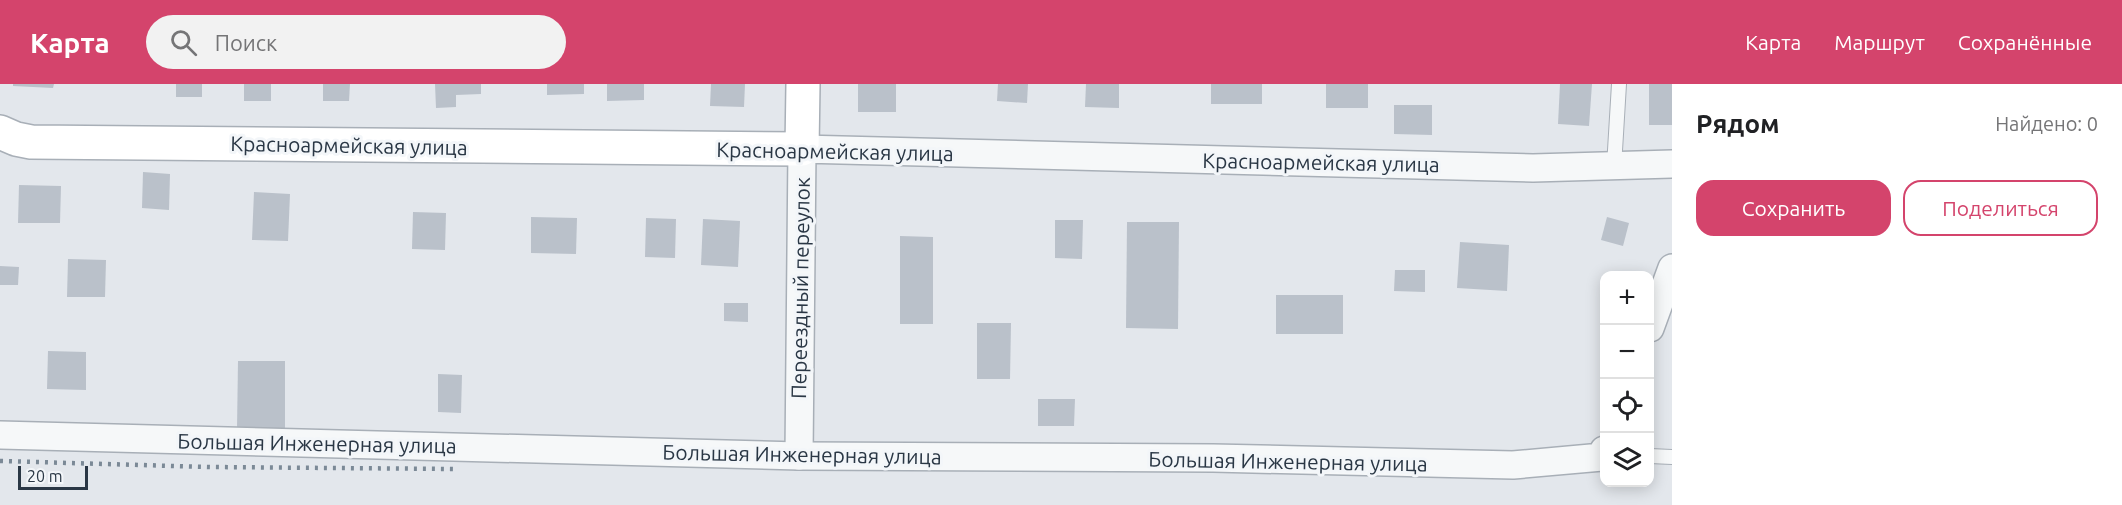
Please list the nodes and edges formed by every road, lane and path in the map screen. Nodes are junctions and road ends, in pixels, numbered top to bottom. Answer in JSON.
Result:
{"nodes":[{"id":1,"x":803,"y":84,"type":"edge"},
{"id":2,"x":1619,"y":84,"type":"edge"},
{"id":3,"x":0,"y":132,"type":"edge"},
{"id":4,"x":802,"y":149,"type":"junction"},
{"id":5,"x":1672,"y":164,"type":"edge"},
{"id":6,"x":1614,"y":167,"type":"junction"},
{"id":7,"x":1672,"y":268,"type":"edge"},
{"id":8,"x":1651,"y":325,"type":"edge"},
{"id":9,"x":0,"y":435,"type":"edge"},
{"id":10,"x":1600,"y":455,"type":"edge"},
{"id":11,"x":799,"y":456,"type":"junction"},
{"id":12,"x":1654,"y":456,"type":"edge"},
{"id":13,"x":1672,"y":457,"type":"edge"}],
"edges":[{"from":1,"to":4,"type":"street","name":"Переездный переулок"},
{"from":2,"to":6,"type":"lane"},
{"from":3,"to":4,"type":"street","name":"Красноармейская улица"},
{"from":4,"to":6,"type":"street","name":"Красноармейская улица"},
{"from":4,"to":11,"type":"street","name":"Переездный переулок"},
{"from":5,"to":6,"type":"street","name":"Красноармейская улица"},
{"from":7,"to":8,"type":"street"},
{"from":9,"to":11,"type":"street","name":"Большая Инженерная улица"},
{"from":10,"to":11,"type":"street","name":"Большая Инженерная улица"},
{"from":12,"to":13,"type":"lane"}]}
